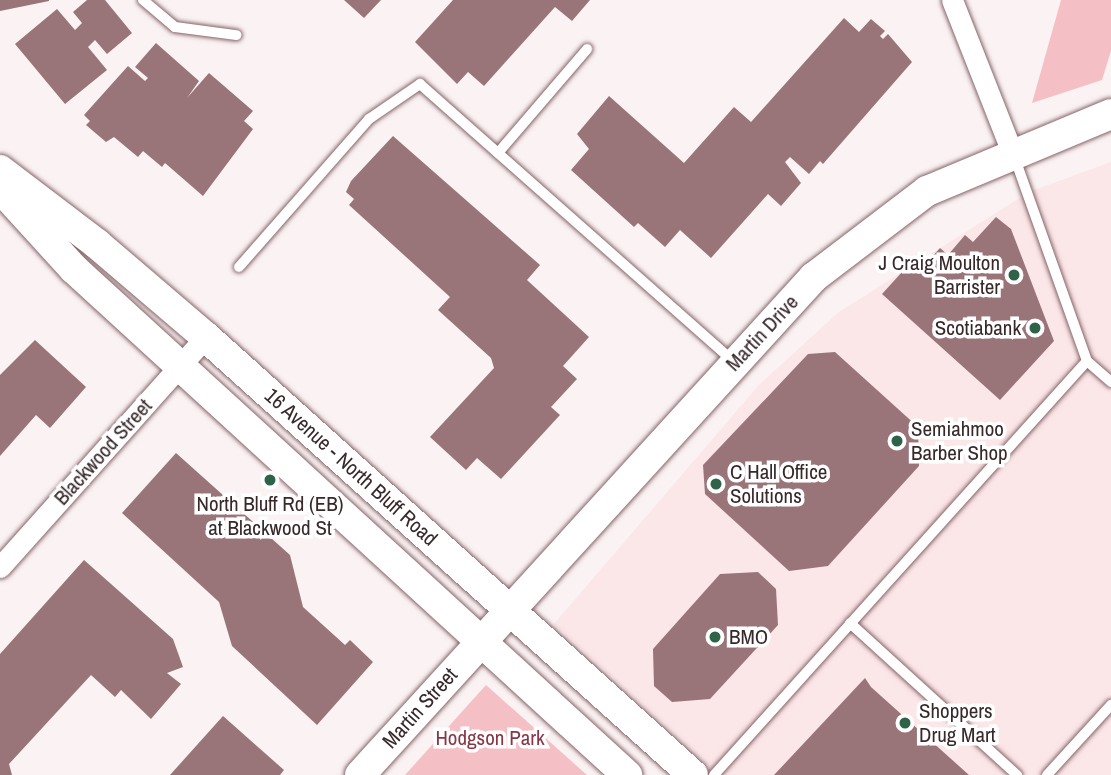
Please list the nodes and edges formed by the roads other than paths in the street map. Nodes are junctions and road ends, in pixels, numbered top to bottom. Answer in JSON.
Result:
{"nodes":[{"id":1,"x":142,"y":0,"type":"edge"},
{"id":2,"x":952,"y":0,"type":"edge"},
{"id":3,"x":236,"y":35,"type":"dead end"},
{"id":4,"x":587,"y":50,"type":"dead end"},
{"id":5,"x":1111,"y":114,"type":"edge"},
{"id":6,"x":1012,"y":152,"type":"junction"},
{"id":7,"x":498,"y":153,"type":"junction"},
{"id":8,"x":0,"y":170,"type":"edge"},
{"id":9,"x":0,"y":188,"type":"edge"},
{"id":10,"x":239,"y":267,"type":"dead end"},
{"id":11,"x":206,"y":337,"type":"junction"},
{"id":12,"x":1087,"y":361,"type":"junction"},
{"id":13,"x":734,"y":362,"type":"junction"},
{"id":14,"x":180,"y":366,"type":"junction"},
{"id":15,"x":1111,"y":382,"type":"edge"},
{"id":16,"x":0,"y":568,"type":"edge"},
{"id":17,"x":510,"y":608,"type":"junction"},
{"id":18,"x":849,"y":623,"type":"junction"},
{"id":19,"x":480,"y":642,"type":"junction"},
{"id":20,"x":1111,"y":705,"type":"edge"},
{"id":21,"x":360,"y":775,"type":"edge"},
{"id":22,"x":627,"y":775,"type":"edge"},
{"id":23,"x":693,"y":775,"type":"edge"},
{"id":24,"x":714,"y":775,"type":"edge"},
{"id":25,"x":1017,"y":775,"type":"edge"},
{"id":26,"x":1047,"y":775,"type":"edge"}],
"edges":[{"from":1,"to":3,"type":"lane"},
{"from":2,"to":6,"type":"street"},
{"from":4,"to":7,"type":"lane"},
{"from":5,"to":6,"type":"main road","name":"Martin Drive"},
{"from":6,"to":12,"type":"lane"},
{"from":6,"to":13,"type":"main road","name":"Martin Drive"},
{"from":7,"to":10,"type":"lane"},
{"from":7,"to":13,"type":"lane"},
{"from":8,"to":11,"type":"main road","name":"16 Avenue - North Bluff Road"},
{"from":9,"to":14,"type":"main road","name":"16 Avenue - North Bluff Road"},
{"from":11,"to":14,"type":"street","name":"Blackwood Street"},
{"from":11,"to":17,"type":"main road","name":"16 Avenue - North Bluff Road"},
{"from":12,"to":15,"type":"lane"},
{"from":12,"to":18,"type":"lane"},
{"from":13,"to":17,"type":"main road","name":"Martin Drive"},
{"from":14,"to":16,"type":"street","name":"Blackwood Street"},
{"from":14,"to":19,"type":"main road","name":"16 Avenue - North Bluff Road"},
{"from":17,"to":19,"type":"main road","name":"Martin Drive"},
{"from":17,"to":23,"type":"main road","name":"16 Avenue - North Bluff Road"},
{"from":18,"to":24,"type":"lane"},
{"from":18,"to":25,"type":"lane"},
{"from":19,"to":21,"type":"main road","name":"Martin Street"},
{"from":19,"to":22,"type":"main road","name":"16 Avenue - North Bluff Road"},
{"from":20,"to":26,"type":"lane"}]}
